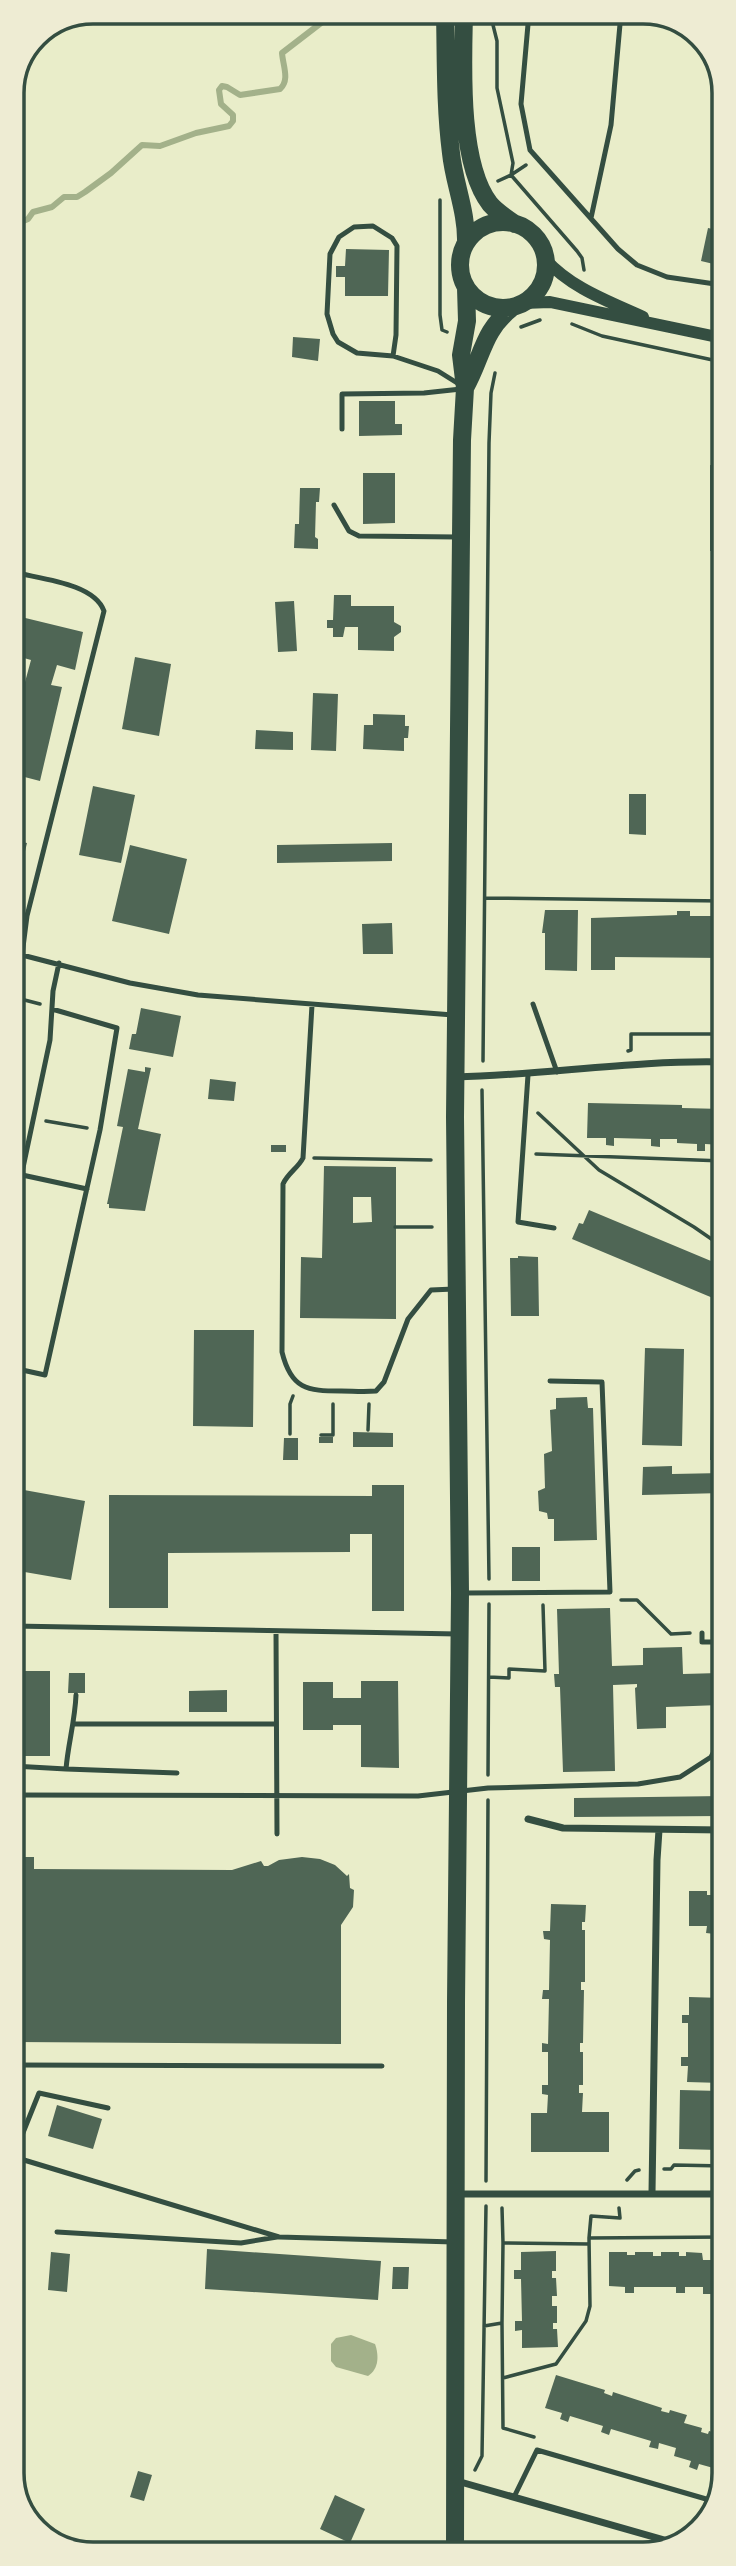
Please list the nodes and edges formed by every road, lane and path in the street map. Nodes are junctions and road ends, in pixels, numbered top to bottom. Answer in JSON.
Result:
{"nodes":[{"id":1,"x":445,"y":25,"type":"edge"},
{"id":2,"x":464,"y":25,"type":"edge"},
{"id":3,"x":493,"y":25,"type":"edge"},
{"id":4,"x":528,"y":25,"type":"edge"},
{"id":5,"x":620,"y":25,"type":"edge"},
{"id":6,"x":521,"y":170,"type":"dead end"},
{"id":7,"x":511,"y":175,"type":"junction"},
{"id":8,"x":481,"y":188,"type":"junction"},
{"id":9,"x":459,"y":194,"type":"junction"},
{"id":10,"x":591,"y":218,"type":"junction"},
{"id":11,"x":515,"y":224,"type":"junction"},
{"id":12,"x":466,"y":243,"type":"junction"},
{"id":13,"x":545,"y":260,"type":"junction"},
{"id":14,"x":712,"y":284,"type":"edge"},
{"id":15,"x":580,"y":287,"type":"junction"},
{"id":16,"x":466,"y":288,"type":"junction"},
{"id":17,"x":518,"y":305,"type":"junction"},
{"id":18,"x":572,"y":307,"type":"junction"},
{"id":19,"x":565,"y":319,"type":"junction"},
{"id":20,"x":662,"y":326,"type":"junction"},
{"id":21,"x":514,"y":330,"type":"dead end"},
{"id":22,"x":712,"y":336,"type":"edge"},
{"id":23,"x":465,"y":337,"type":"junction"},
{"id":24,"x":393,"y":356,"type":"junction"},
{"id":25,"x":712,"y":360,"type":"edge"},
{"id":26,"x":496,"y":370,"type":"dead end"},
{"id":27,"x":465,"y":388,"type":"junction"},
{"id":28,"x":342,"y":429,"type":"dead end"},
{"id":29,"x":334,"y":505,"type":"dead end"},
{"id":30,"x":461,"y":537,"type":"junction"},
{"id":31,"x":24,"y":575,"type":"edge"},
{"id":32,"x":485,"y":898,"type":"junction"},
{"id":33,"x":712,"y":901,"type":"edge"},
{"id":34,"x":24,"y":915,"type":"edge"},
{"id":35,"x":27,"y":916,"type":"junction"},
{"id":36,"x":24,"y":939,"type":"edge"},
{"id":37,"x":24,"y":955,"type":"edge"},
{"id":38,"x":59,"y":963,"type":"junction"},
{"id":39,"x":24,"y":1000,"type":"edge"},
{"id":40,"x":533,"y":1004,"type":"dead end"},
{"id":41,"x":312,"y":1005,"type":"junction"},
{"id":42,"x":52,"y":1009,"type":"junction"},
{"id":43,"x":456,"y":1015,"type":"junction"},
{"id":44,"x":712,"y":1034,"type":"edge"},
{"id":45,"x":618,"y":1052,"type":"dead end"},
{"id":46,"x":484,"y":1061,"type":"junction"},
{"id":47,"x":495,"y":1061,"type":"dead end"},
{"id":48,"x":712,"y":1062,"type":"edge"},
{"id":49,"x":557,"y":1072,"type":"junction"},
{"id":50,"x":528,"y":1075,"type":"junction"},
{"id":51,"x":482,"y":1076,"type":"junction"},
{"id":52,"x":456,"y":1077,"type":"junction"},
{"id":53,"x":527,"y":1102,"type":"junction"},
{"id":54,"x":32,"y":1120,"type":"junction"},
{"id":55,"x":100,"y":1130,"type":"junction"},
{"id":56,"x":522,"y":1154,"type":"junction"},
{"id":57,"x":581,"y":1156,"type":"junction"},
{"id":58,"x":303,"y":1158,"type":"junction"},
{"id":59,"x":430,"y":1160,"type":"dead end"},
{"id":60,"x":712,"y":1161,"type":"edge"},
{"id":61,"x":24,"y":1164,"type":"edge"},
{"id":62,"x":24,"y":1175,"type":"edge"},
{"id":63,"x":87,"y":1189,"type":"junction"},
{"id":64,"x":396,"y":1227,"type":"dead end"},
{"id":65,"x":432,"y":1227,"type":"dead end"},
{"id":66,"x":554,"y":1227,"type":"dead end"},
{"id":67,"x":712,"y":1239,"type":"edge"},
{"id":68,"x":457,"y":1289,"type":"junction"},
{"id":69,"x":24,"y":1370,"type":"edge"},
{"id":70,"x":550,"y":1381,"type":"dead end"},
{"id":71,"x":298,"y":1384,"type":"junction"},
{"id":72,"x":334,"y":1391,"type":"junction"},
{"id":73,"x":370,"y":1391,"type":"junction"},
{"id":74,"x":368,"y":1430,"type":"dead end"},
{"id":75,"x":290,"y":1434,"type":"dead end"},
{"id":76,"x":321,"y":1435,"type":"dead end"},
{"id":77,"x":460,"y":1593,"type":"junction"},
{"id":78,"x":489,"y":1594,"type":"junction"},
{"id":79,"x":610,"y":1600,"type":"dead end"},
{"id":80,"x":542,"y":1601,"type":"dead end"},
{"id":81,"x":24,"y":1626,"type":"edge"},
{"id":82,"x":276,"y":1630,"type":"junction"},
{"id":83,"x":702,"y":1633,"type":"joint"},
{"id":84,"x":459,"y":1634,"type":"junction"},
{"id":85,"x":712,"y":1642,"type":"edge"},
{"id":86,"x":489,"y":1677,"type":"junction"},
{"id":87,"x":76,"y":1695,"type":"dead end"},
{"id":88,"x":75,"y":1724,"type":"junction"},
{"id":89,"x":276,"y":1724,"type":"junction"},
{"id":90,"x":712,"y":1755,"type":"edge"},
{"id":91,"x":24,"y":1767,"type":"edge"},
{"id":92,"x":66,"y":1769,"type":"junction"},
{"id":93,"x":177,"y":1773,"type":"dead end"},
{"id":94,"x":488,"y":1788,"type":"junction"},
{"id":95,"x":457,"y":1792,"type":"junction"},
{"id":96,"x":24,"y":1795,"type":"edge"},
{"id":97,"x":277,"y":1795,"type":"junction"},
{"id":98,"x":528,"y":1819,"type":"dead end"},
{"id":99,"x":659,"y":1830,"type":"junction"},
{"id":100,"x":712,"y":1830,"type":"edge"},
{"id":101,"x":277,"y":1834,"type":"dead end"},
{"id":102,"x":24,"y":2065,"type":"edge"},
{"id":103,"x":382,"y":2066,"type":"dead end"},
{"id":104,"x":108,"y":2108,"type":"dead end"},
{"id":105,"x":24,"y":2131,"type":"edge"},
{"id":106,"x":24,"y":2159,"type":"edge"},
{"id":107,"x":652,"y":2193,"type":"junction"},
{"id":108,"x":455,"y":2194,"type":"junction"},
{"id":109,"x":486,"y":2194,"type":"junction"},
{"id":110,"x":712,"y":2194,"type":"edge"},
{"id":111,"x":486,"y":2207,"type":"junction"},
{"id":112,"x":57,"y":2232,"type":"dead end"},
{"id":113,"x":279,"y":2237,"type":"junction"},
{"id":114,"x":589,"y":2238,"type":"dead end"},
{"id":115,"x":456,"y":2242,"type":"junction"},
{"id":116,"x":503,"y":2243,"type":"junction"},
{"id":117,"x":589,"y":2244,"type":"junction"},
{"id":118,"x":502,"y":2323,"type":"junction"},
{"id":119,"x":484,"y":2326,"type":"junction"},
{"id":120,"x":502,"y":2378,"type":"junction"},
{"id":121,"x":543,"y":2440,"type":"dead end"},
{"id":122,"x":465,"y":2483,"type":"junction"},
{"id":123,"x":514,"y":2497,"type":"junction"},
{"id":124,"x":706,"y":2499,"type":"edge"},
{"id":125,"x":661,"y":2539,"type":"edge"},
{"id":126,"x":457,"y":2542,"type":"edge"}],
"edges":[{"from":1,"to":9,"type":"main road"},
{"from":2,"to":8,"type":"main road"},
{"from":3,"to":7,"type":"path"},
{"from":4,"to":10,"type":"lane"},
{"from":5,"to":10,"type":"lane"},
{"from":6,"to":7,"type":"path"},
{"from":7,"to":8,"type":"path"},
{"from":7,"to":15,"type":"path"},
{"from":8,"to":11,"type":"main road"},
{"from":9,"to":12,"type":"main road"},
{"from":9,"to":23,"type":"path"},
{"from":10,"to":14,"type":"lane"},
{"from":11,"to":12,"type":"main road"},
{"from":11,"to":13,"type":"main road"},
{"from":12,"to":16,"type":"main road"},
{"from":13,"to":15,"type":"street"},
{"from":13,"to":17,"type":"main road"},
{"from":15,"to":20,"type":"street"},
{"from":16,"to":17,"type":"main road"},
{"from":16,"to":23,"type":"main road"},
{"from":17,"to":18,"type":"street"},
{"from":17,"to":27,"type":"main road"},
{"from":18,"to":19,"type":"path"},
{"from":18,"to":20,"type":"street"},
{"from":19,"to":21,"type":"path"},
{"from":19,"to":25,"type":"path"},
{"from":20,"to":22,"type":"street"},
{"from":23,"to":27,"type":"main road"},
{"from":24,"to":24,"type":"lane"},
{"from":24,"to":27,"type":"lane"},
{"from":26,"to":32,"type":"path"},
{"from":27,"to":28,"type":"lane"},
{"from":27,"to":30,"type":"main road"},
{"from":29,"to":30,"type":"lane"},
{"from":30,"to":43,"type":"main road"},
{"from":31,"to":35,"type":"lane"},
{"from":32,"to":33,"type":"path"},
{"from":32,"to":46,"type":"path"},
{"from":34,"to":35,"type":"lane"},
{"from":35,"to":36,"type":"lane"},
{"from":37,"to":38,"type":"lane"},
{"from":38,"to":41,"type":"lane"},
{"from":38,"to":42,"type":"lane"},
{"from":39,"to":42,"type":"path"},
{"from":40,"to":49,"type":"lane"},
{"from":41,"to":43,"type":"lane"},
{"from":41,"to":58,"type":"lane"},
{"from":42,"to":54,"type":"lane"},
{"from":42,"to":55,"type":"lane"},
{"from":43,"to":52,"type":"main road"},
{"from":44,"to":45,"type":"path"},
{"from":46,"to":47,"type":"path"},
{"from":46,"to":51,"type":"path"},
{"from":48,"to":49,"type":"street"},
{"from":49,"to":50,"type":"street"},
{"from":50,"to":51,"type":"street"},
{"from":50,"to":53,"type":"lane"},
{"from":51,"to":52,"type":"street"},
{"from":51,"to":78,"type":"path"},
{"from":52,"to":68,"type":"main road"},
{"from":53,"to":56,"type":"lane"},
{"from":53,"to":57,"type":"path"},
{"from":54,"to":55,"type":"path"},
{"from":54,"to":61,"type":"lane"},
{"from":55,"to":63,"type":"lane"},
{"from":56,"to":57,"type":"path"},
{"from":56,"to":66,"type":"lane"},
{"from":57,"to":60,"type":"path"},
{"from":57,"to":67,"type":"path"},
{"from":58,"to":59,"type":"path"},
{"from":58,"to":71,"type":"lane"},
{"from":62,"to":63,"type":"lane"},
{"from":63,"to":69,"type":"lane"},
{"from":64,"to":65,"type":"path"},
{"from":68,"to":73,"type":"lane"},
{"from":68,"to":77,"type":"main road"},
{"from":70,"to":78,"type":"lane"},
{"from":71,"to":72,"type":"lane"},
{"from":71,"to":75,"type":"path"},
{"from":72,"to":73,"type":"lane"},
{"from":72,"to":76,"type":"path"},
{"from":73,"to":74,"type":"path"},
{"from":77,"to":78,"type":"lane"},
{"from":77,"to":84,"type":"main road"},
{"from":78,"to":86,"type":"path"},
{"from":79,"to":83,"type":"path"},
{"from":80,"to":86,"type":"path"},
{"from":81,"to":82,"type":"lane"},
{"from":82,"to":84,"type":"lane"},
{"from":82,"to":89,"type":"lane"},
{"from":83,"to":85,"type":"lane"},
{"from":84,"to":95,"type":"main road"},
{"from":86,"to":94,"type":"path"},
{"from":87,"to":88,"type":"lane"},
{"from":88,"to":89,"type":"lane"},
{"from":88,"to":92,"type":"lane"},
{"from":89,"to":97,"type":"lane"},
{"from":90,"to":94,"type":"lane"},
{"from":91,"to":92,"type":"lane"},
{"from":92,"to":93,"type":"lane"},
{"from":94,"to":95,"type":"lane"},
{"from":94,"to":109,"type":"path"},
{"from":95,"to":97,"type":"lane"},
{"from":95,"to":108,"type":"main road"},
{"from":96,"to":97,"type":"lane"},
{"from":97,"to":101,"type":"lane"},
{"from":98,"to":99,"type":"street"},
{"from":99,"to":100,"type":"street"},
{"from":99,"to":107,"type":"street"},
{"from":102,"to":103,"type":"lane"},
{"from":104,"to":105,"type":"lane"},
{"from":106,"to":113,"type":"lane"},
{"from":107,"to":109,"type":"street"},
{"from":107,"to":110,"type":"street"},
{"from":108,"to":109,"type":"street"},
{"from":108,"to":115,"type":"main road"},
{"from":109,"to":111,"type":"path"},
{"from":111,"to":116,"type":"path"},
{"from":111,"to":119,"type":"path"},
{"from":112,"to":113,"type":"lane"},
{"from":113,"to":115,"type":"lane"},
{"from":114,"to":117,"type":"path"},
{"from":115,"to":122,"type":"main road"},
{"from":116,"to":117,"type":"path"},
{"from":116,"to":118,"type":"path"},
{"from":117,"to":120,"type":"path"},
{"from":118,"to":119,"type":"path"},
{"from":118,"to":120,"type":"path"},
{"from":119,"to":122,"type":"path"},
{"from":120,"to":121,"type":"path"},
{"from":122,"to":123,"type":"street"},
{"from":122,"to":126,"type":"main road"},
{"from":123,"to":124,"type":"lane"},
{"from":123,"to":125,"type":"street"}]}
